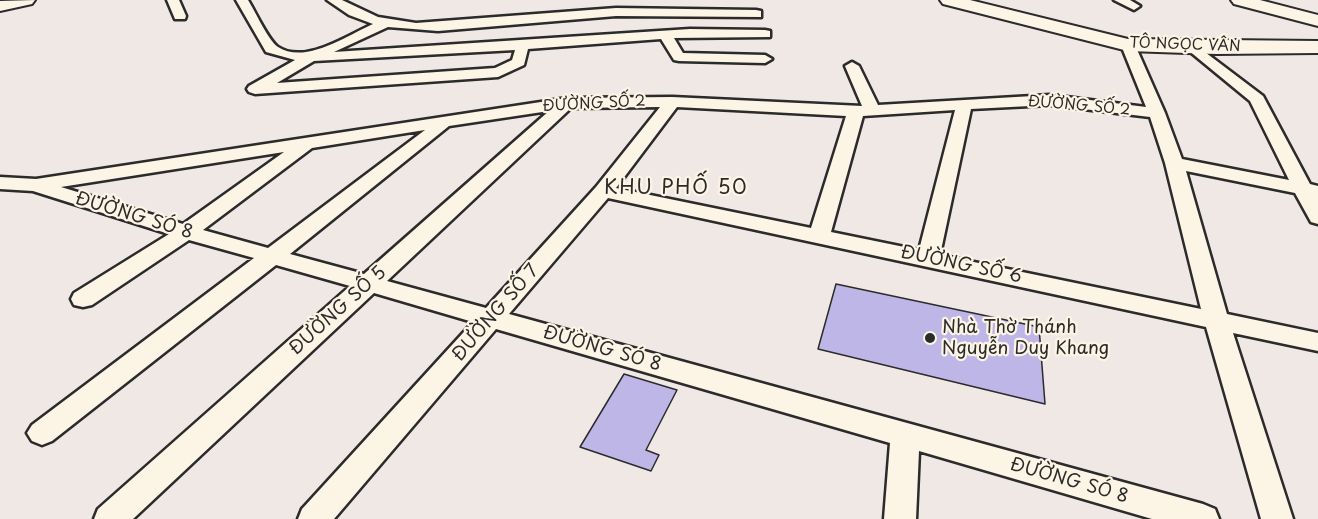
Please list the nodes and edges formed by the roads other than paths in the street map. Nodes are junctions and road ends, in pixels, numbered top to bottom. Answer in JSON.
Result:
{"nodes":[{"id":1,"x":26,"y":0,"type":"edge"},
{"id":2,"x":172,"y":0,"type":"edge"},
{"id":3,"x":242,"y":0,"type":"edge"},
{"id":4,"x":333,"y":0,"type":"edge"},
{"id":5,"x":949,"y":0,"type":"edge"},
{"id":6,"x":1120,"y":0,"type":"edge"},
{"id":7,"x":1240,"y":0,"type":"edge"},
{"id":8,"x":0,"y":6,"type":"edge"},
{"id":9,"x":1134,"y":6,"type":"dead end"},
{"id":10,"x":756,"y":14,"type":"dead end"},
{"id":11,"x":180,"y":16,"type":"dead end"},
{"id":12,"x":1318,"y":21,"type":"edge"},
{"id":13,"x":386,"y":23,"type":"junction"},
{"id":14,"x":765,"y":34,"type":"dead end"},
{"id":15,"x":665,"y":35,"type":"junction"},
{"id":16,"x":1128,"y":45,"type":"junction"},
{"id":17,"x":519,"y":46,"type":"junction"},
{"id":18,"x":1318,"y":46,"type":"edge"},
{"id":19,"x":1193,"y":47,"type":"junction"},
{"id":20,"x":311,"y":57,"type":"junction"},
{"id":21,"x":765,"y":59,"type":"dead end"},
{"id":22,"x":852,"y":66,"type":"dead end"},
{"id":23,"x":672,"y":102,"type":"junction"},
{"id":24,"x":567,"y":103,"type":"junction"},
{"id":25,"x":964,"y":106,"type":"junction"},
{"id":26,"x":864,"y":111,"type":"junction"},
{"id":27,"x":1157,"y":113,"type":"junction"},
{"id":28,"x":441,"y":121,"type":"junction"},
{"id":29,"x":308,"y":143,"type":"junction"},
{"id":30,"x":1174,"y":163,"type":"junction"},
{"id":31,"x":0,"y":183,"type":"edge"},
{"id":32,"x":35,"y":185,"type":"junction"},
{"id":33,"x":1310,"y":190,"type":"edge"},
{"id":34,"x":603,"y":191,"type":"junction"},
{"id":35,"x":1318,"y":218,"type":"edge"},
{"id":36,"x":186,"y":232,"type":"junction"},
{"id":37,"x":820,"y":235,"type":"junction"},
{"id":38,"x":272,"y":256,"type":"junction"},
{"id":39,"x":928,"y":258,"type":"junction"},
{"id":40,"x":368,"y":283,"type":"junction"},
{"id":41,"x":83,"y":299,"type":"dead end"},
{"id":42,"x":491,"y":318,"type":"junction"},
{"id":43,"x":1216,"y":320,"type":"junction"},
{"id":44,"x":1318,"y":342,"type":"edge"},
{"id":45,"x":42,"y":433,"type":"dead end"},
{"id":46,"x":905,"y":435,"type":"junction"},
{"id":47,"x":110,"y":519,"type":"edge"},
{"id":48,"x":314,"y":519,"type":"edge"},
{"id":49,"x":900,"y":519,"type":"edge"},
{"id":50,"x":1203,"y":519,"type":"edge"},
{"id":51,"x":1276,"y":519,"type":"edge"}],
"edges":[{"from":1,"to":8,"type":"main road"},
{"from":2,"to":11,"type":"street"},
{"from":3,"to":20,"type":"street"},
{"from":4,"to":13,"type":"street"},
{"from":5,"to":16,"type":"main road","name":"TÔ NGỌC VÂN"},
{"from":6,"to":9,"type":"street"},
{"from":7,"to":12,"type":"main road"},
{"from":10,"to":13,"type":"street"},
{"from":13,"to":20,"type":"street"},
{"from":14,"to":15,"type":"street"},
{"from":15,"to":17,"type":"street"},
{"from":15,"to":21,"type":"street"},
{"from":16,"to":19,"type":"main road","name":"TÔ NGỌC VÂN"},
{"from":16,"to":27,"type":"street"},
{"from":17,"to":20,"type":"street"},
{"from":17,"to":20,"type":"street"},
{"from":18,"to":19,"type":"main road","name":"TÔ NGỌC VÂN"},
{"from":19,"to":33,"type":"street"},
{"from":22,"to":26,"type":"street"},
{"from":23,"to":24,"type":"street","name":"ĐƯỜNG SỐ 2"},
{"from":23,"to":26,"type":"street","name":"ĐƯỜNG SỐ 2"},
{"from":23,"to":34,"type":"street","name":"ĐƯỜNG SỐ 7"},
{"from":24,"to":28,"type":"street","name":"ĐƯỜNG SỐ 2"},
{"from":24,"to":40,"type":"street","name":"ĐƯỜNG SỐ 5"},
{"from":25,"to":26,"type":"street","name":"ĐƯỜNG SỐ 2"},
{"from":25,"to":27,"type":"street","name":"ĐƯỜNG SỐ 2"},
{"from":25,"to":39,"type":"street"},
{"from":26,"to":37,"type":"street"},
{"from":27,"to":30,"type":"street"},
{"from":28,"to":29,"type":"street","name":"ĐƯỜNG SỐ 2"},
{"from":28,"to":38,"type":"street"},
{"from":29,"to":32,"type":"street","name":"ĐƯỜNG SỐ 2"},
{"from":29,"to":36,"type":"street"},
{"from":30,"to":33,"type":"street"},
{"from":30,"to":43,"type":"street"},
{"from":31,"to":32,"type":"street","name":"ĐƯỜNG SÓ 8"},
{"from":32,"to":36,"type":"street","name":"ĐƯỜNG SÓ 8"},
{"from":33,"to":35,"type":"street"},
{"from":34,"to":37,"type":"street","name":"ĐƯỜNG SỐ 6"},
{"from":34,"to":42,"type":"street","name":"ĐƯỜNG SỐ 7"},
{"from":36,"to":38,"type":"street","name":"ĐƯỜNG SÓ 8"},
{"from":36,"to":41,"type":"street"},
{"from":37,"to":39,"type":"street","name":"ĐƯỜNG SỐ 6"},
{"from":38,"to":40,"type":"street","name":"ĐƯỜNG SÓ 8"},
{"from":38,"to":45,"type":"street"},
{"from":39,"to":43,"type":"street","name":"ĐƯỜNG SỐ 6"},
{"from":40,"to":42,"type":"street","name":"ĐƯỜNG SÓ 8"},
{"from":40,"to":47,"type":"street","name":"ĐƯỜNG SỐ 5"},
{"from":42,"to":46,"type":"street","name":"ĐƯỜNG SÓ 8"},
{"from":42,"to":48,"type":"street","name":"ĐƯỜNG SỐ 7"},
{"from":43,"to":44,"type":"street","name":"ĐƯỜNG SỐ 6"},
{"from":43,"to":51,"type":"street"},
{"from":46,"to":49,"type":"street"},
{"from":46,"to":50,"type":"street","name":"ĐƯỜNG SÓ 8"}]}
